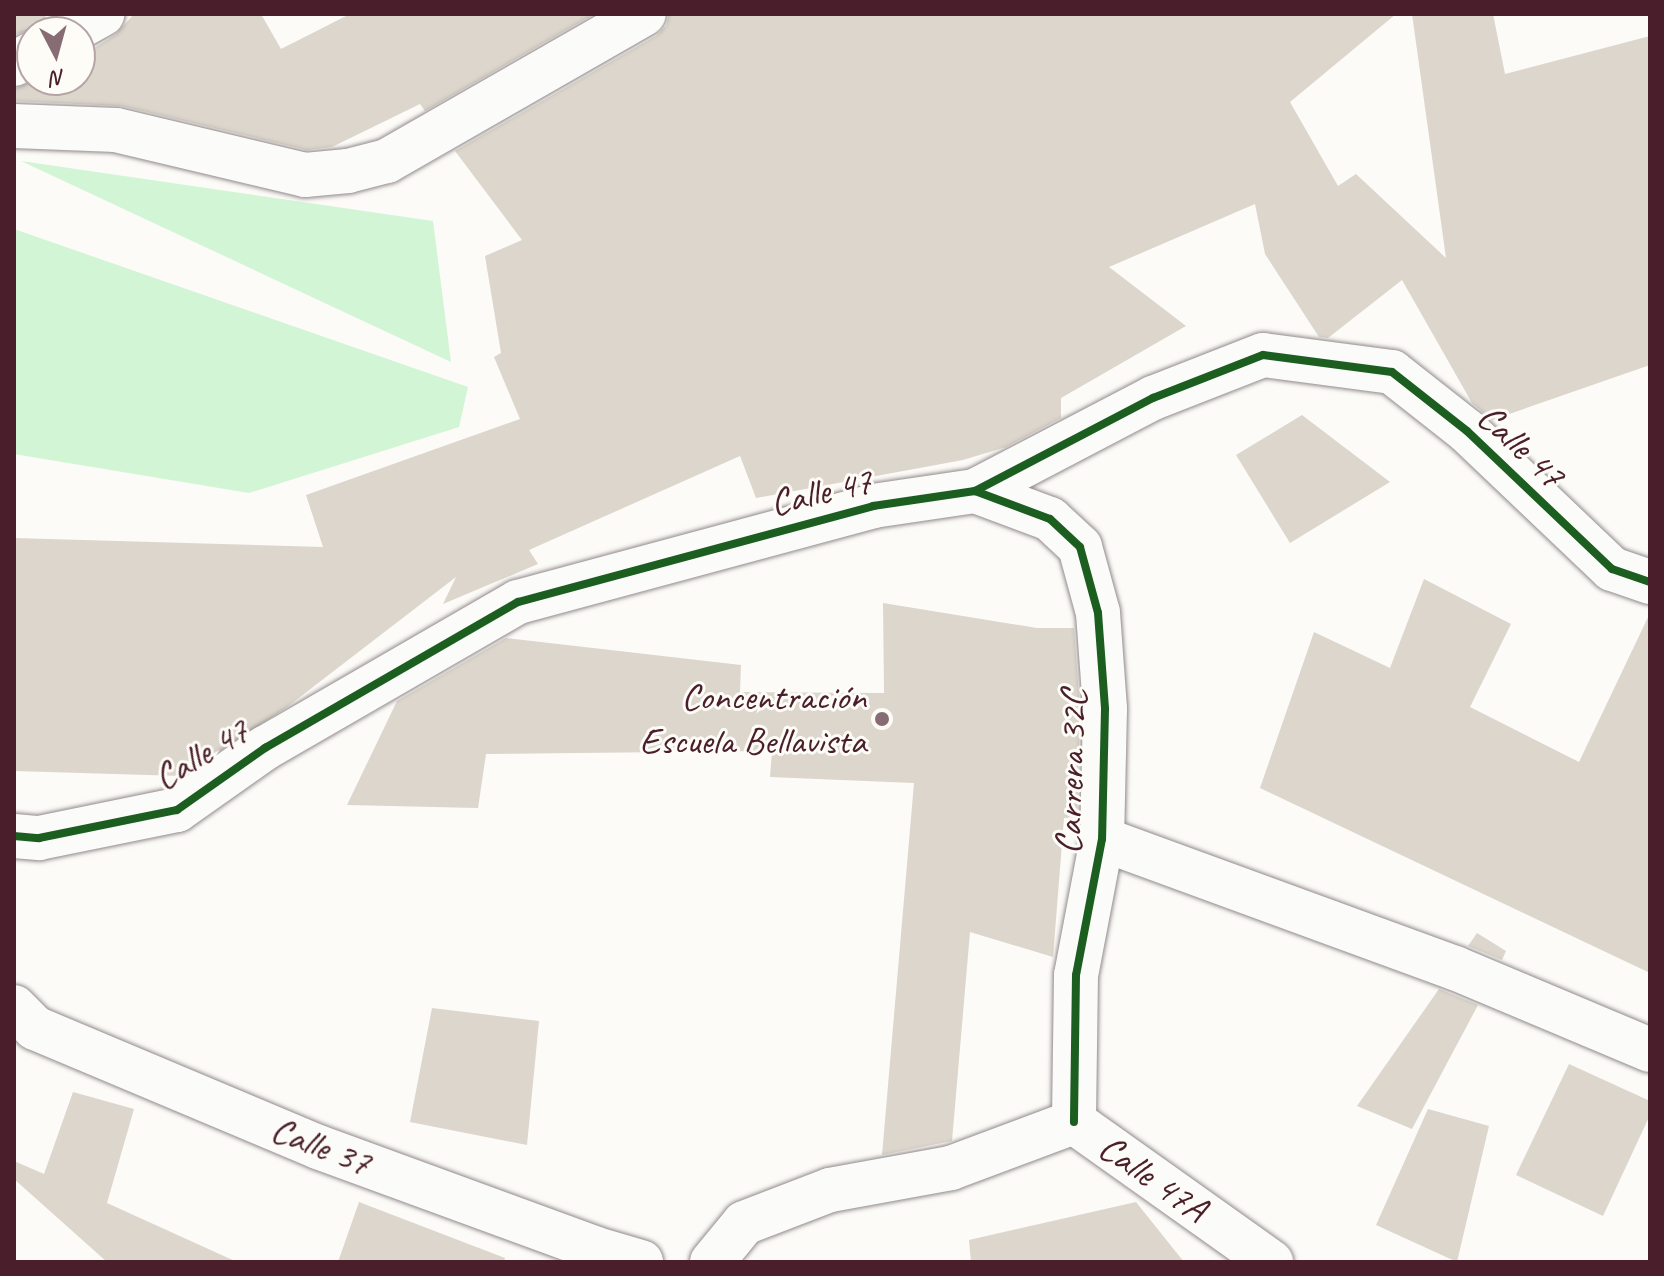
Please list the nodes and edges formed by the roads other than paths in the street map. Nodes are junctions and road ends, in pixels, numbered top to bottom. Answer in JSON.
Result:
{"nodes":[{"id":1,"x":644,"y":14,"type":"edge"},
{"id":2,"x":14,"y":126,"type":"edge"},
{"id":3,"x":975,"y":491,"type":"junction"},
{"id":4,"x":1650,"y":582,"type":"edge"},
{"id":5,"x":14,"y":836,"type":"edge"},
{"id":6,"x":1102,"y":839,"type":"junction"},
{"id":7,"x":14,"y":1007,"type":"edge"},
{"id":8,"x":1650,"y":1050,"type":"edge"},
{"id":9,"x":1074,"y":1122,"type":"junction"},
{"id":10,"x":641,"y":1262,"type":"edge"},
{"id":11,"x":712,"y":1262,"type":"edge"},
{"id":12,"x":1271,"y":1262,"type":"edge"}],
"edges":[{"from":1,"to":2,"type":"street"},
{"from":3,"to":4,"type":"street","name":"Calle 47"},
{"from":3,"to":5,"type":"street","name":"Calle 47"},
{"from":3,"to":6,"type":"street","name":"Carrera 32C"},
{"from":6,"to":8,"type":"street"},
{"from":6,"to":9,"type":"street","name":"Carrera 32C"},
{"from":7,"to":10,"type":"street","name":"Calle 37"},
{"from":9,"to":11,"type":"street"},
{"from":9,"to":12,"type":"street","name":"Calle 47A"}]}
